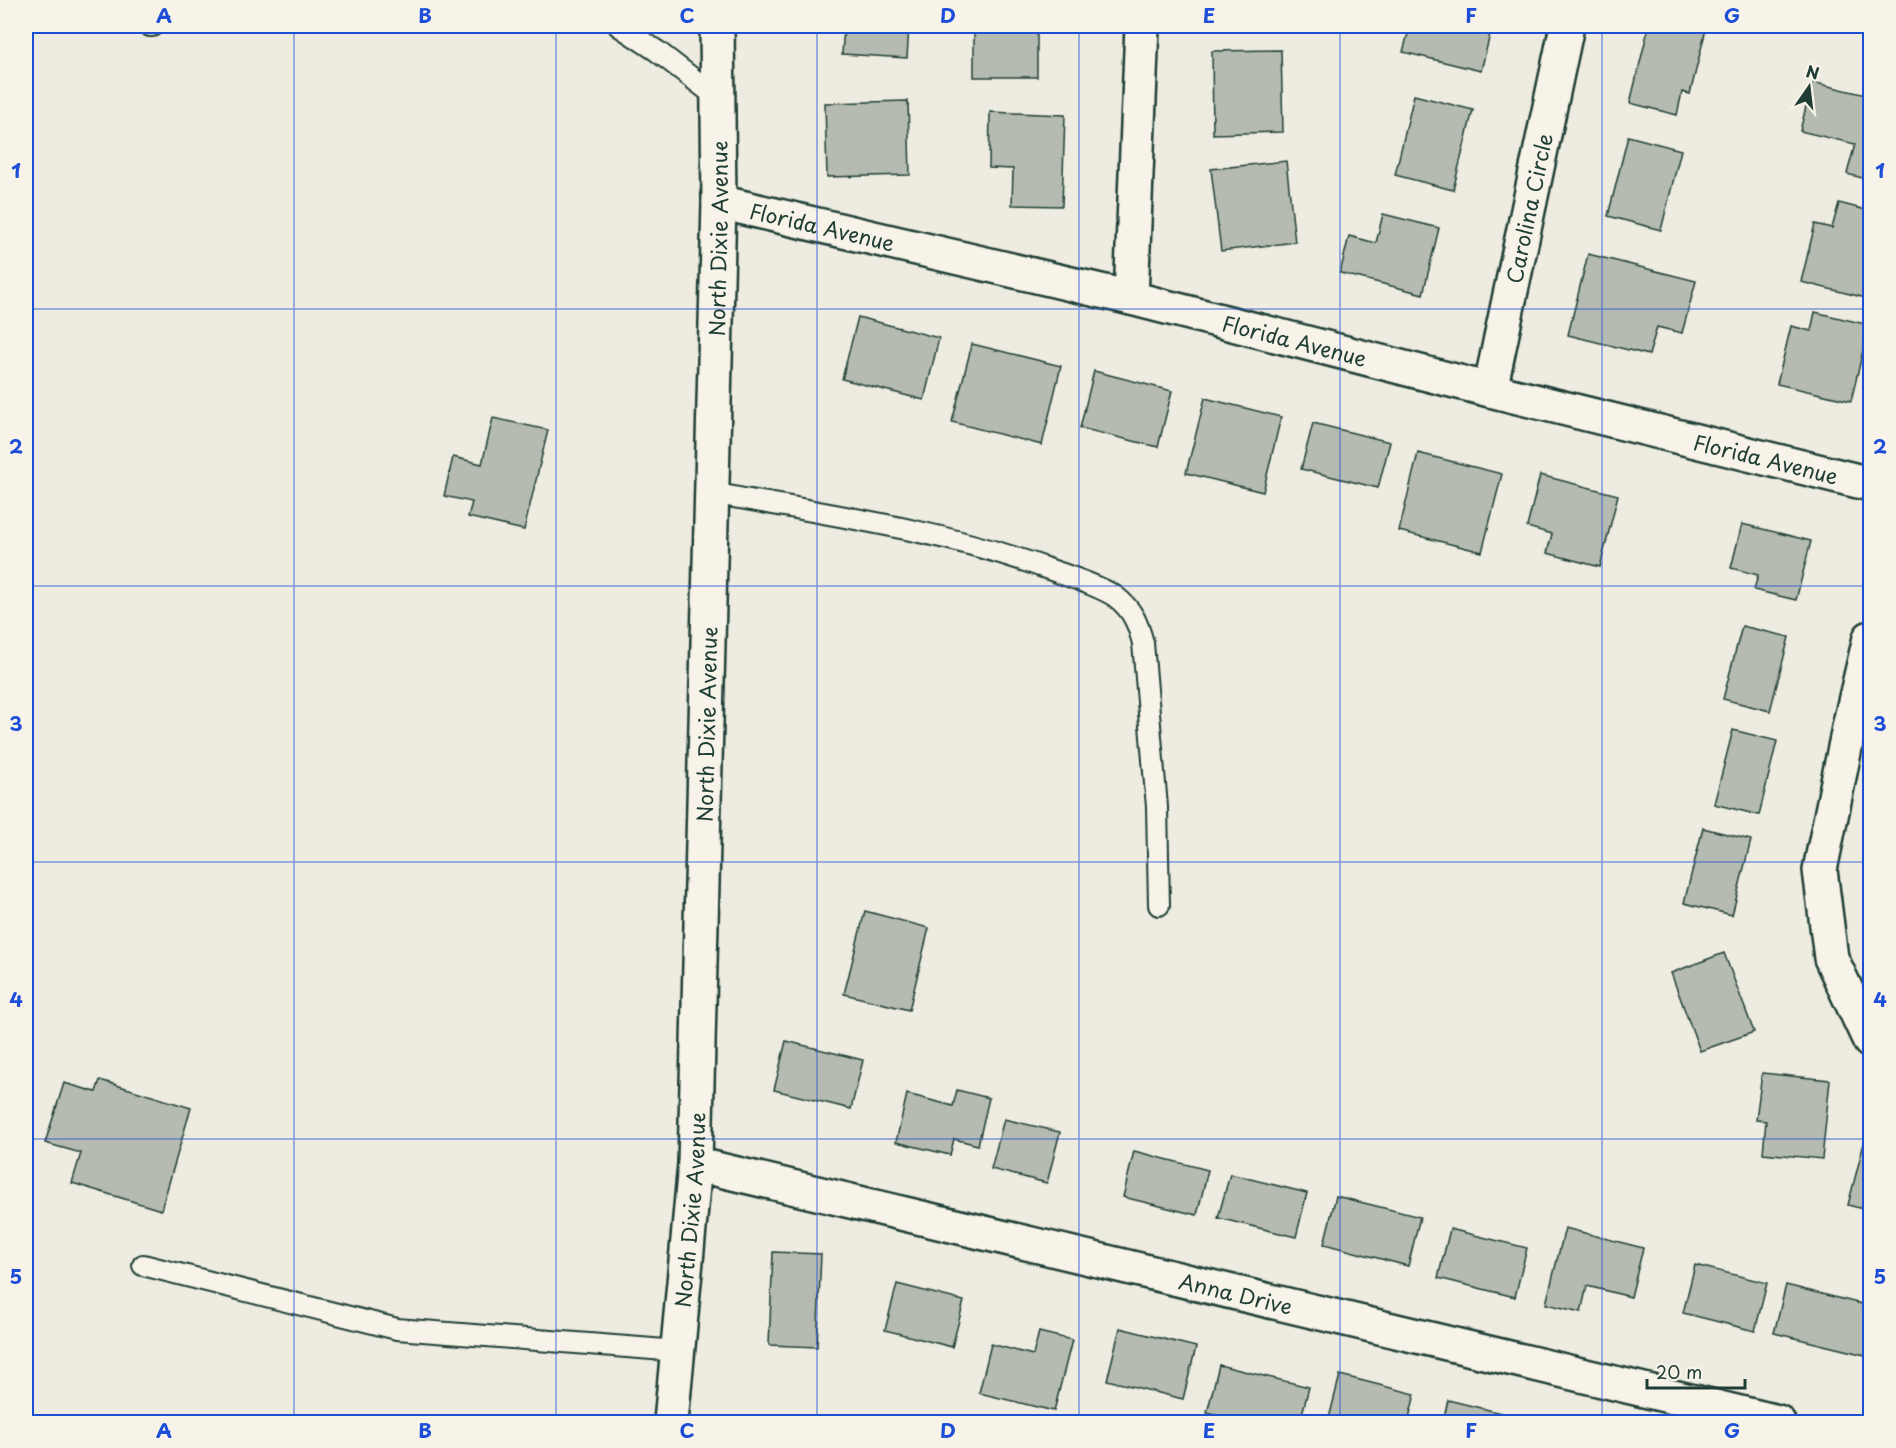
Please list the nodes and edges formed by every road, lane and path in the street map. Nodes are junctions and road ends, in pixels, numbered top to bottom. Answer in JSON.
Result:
{"nodes":[{"id":1,"x":618,"y":26,"type":"edge"},
{"id":2,"x":717,"y":26,"type":"edge"},
{"id":3,"x":1143,"y":26,"type":"edge"},
{"id":4,"x":1567,"y":26,"type":"edge"},
{"id":5,"x":718,"y":98,"type":"junction"},
{"id":6,"x":719,"y":202,"type":"junction"},
{"id":7,"x":1131,"y":298,"type":"junction"},
{"id":8,"x":1490,"y":390,"type":"junction"},
{"id":9,"x":1870,"y":484,"type":"edge"},
{"id":10,"x":711,"y":493,"type":"junction"},
{"id":11,"x":1870,"y":638,"type":"edge"},
{"id":12,"x":1159,"y":905,"type":"dead end"},
{"id":13,"x":1870,"y":1041,"type":"edge"},
{"id":14,"x":695,"y":1164,"type":"junction"},
{"id":15,"x":143,"y":1265,"type":"dead end"},
{"id":16,"x":678,"y":1352,"type":"junction"},
{"id":17,"x":671,"y":1422,"type":"edge"},
{"id":18,"x":1778,"y":1422,"type":"edge"}],
"edges":[{"from":1,"to":5,"type":"lane"},
{"from":2,"to":5,"type":"street","name":"North Dixie Avenue"},
{"from":3,"to":7,"type":"street"},
{"from":4,"to":8,"type":"street","name":"Carolina Circle"},
{"from":5,"to":6,"type":"street","name":"North Dixie Avenue"},
{"from":6,"to":7,"type":"street","name":"Florida Avenue"},
{"from":6,"to":10,"type":"street","name":"North Dixie Avenue"},
{"from":7,"to":8,"type":"street","name":"Florida Avenue"},
{"from":8,"to":9,"type":"street","name":"Florida Avenue"},
{"from":10,"to":12,"type":"lane"},
{"from":10,"to":14,"type":"street","name":"North Dixie Avenue"},
{"from":11,"to":13,"type":"street"},
{"from":14,"to":16,"type":"street","name":"North Dixie Avenue"},
{"from":14,"to":18,"type":"street","name":"Anna Drive"},
{"from":15,"to":16,"type":"lane"},
{"from":16,"to":17,"type":"street","name":"North Dixie Avenue"}]}
